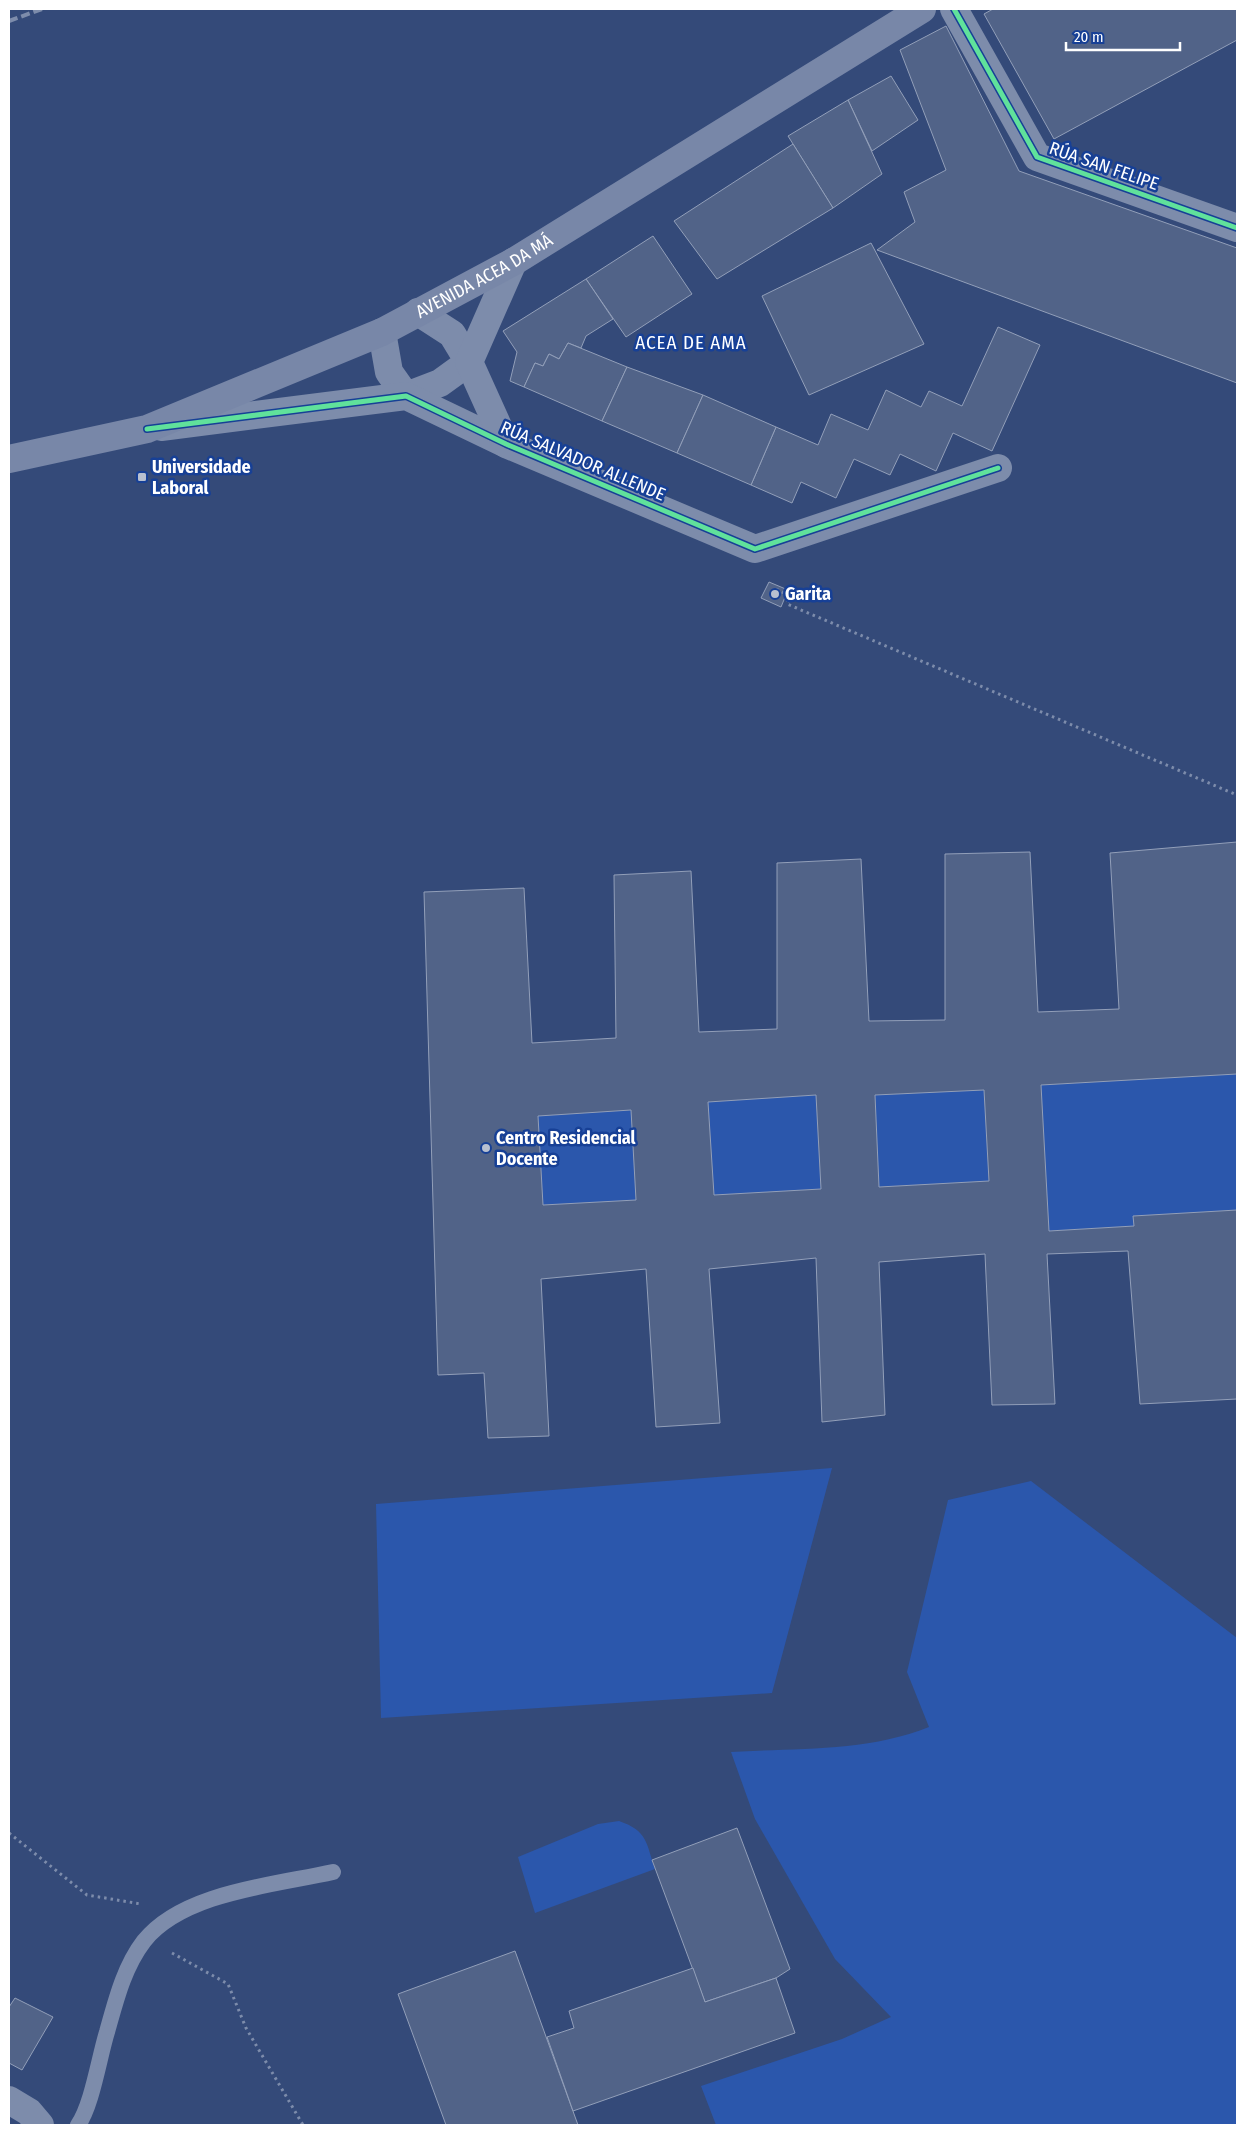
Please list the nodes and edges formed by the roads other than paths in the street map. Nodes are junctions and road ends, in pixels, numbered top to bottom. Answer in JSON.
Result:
{"nodes":[{"id":1,"x":922,"y":9,"type":"edge"},
{"id":2,"x":954,"y":9,"type":"edge"},
{"id":3,"x":1237,"y":228,"type":"edge"},
{"id":4,"x":513,"y":262,"type":"junction"},
{"id":5,"x":418,"y":312,"type":"junction"},
{"id":6,"x":382,"y":332,"type":"junction"},
{"id":7,"x":469,"y":362,"type":"junction"},
{"id":8,"x":406,"y":396,"type":"junction"},
{"id":9,"x":147,"y":429,"type":"junction"},
{"id":10,"x":506,"y":444,"type":"junction"},
{"id":11,"x":9,"y":459,"type":"edge"},
{"id":12,"x":998,"y":468,"type":"dead end"},
{"id":13,"x":333,"y":1872,"type":"dead end"},
{"id":14,"x":9,"y":2100,"type":"edge"},
{"id":15,"x":40,"y":2125,"type":"edge"},
{"id":16,"x":78,"y":2125,"type":"edge"}],
"edges":[{"from":1,"to":4,"type":"main road","name":"AVENIDA ACEA DA MÁ"},
{"from":2,"to":3,"type":"street","name":"RÚA SAN FELIPE"},
{"from":4,"to":5,"type":"main road","name":"AVENIDA ACEA DA MÁ"},
{"from":4,"to":7,"type":"street"},
{"from":5,"to":6,"type":"main road","name":"AVENIDA ACEA DA MÁ"},
{"from":5,"to":7,"type":"street","name":"RÚA SALVADOR ALLENDE"},
{"from":6,"to":8,"type":"street","name":"RÚA SALVADOR ALLENDE"},
{"from":6,"to":9,"type":"main road","name":"AVENIDA ACEA DA MÁ"},
{"from":7,"to":8,"type":"street"},
{"from":7,"to":10,"type":"street","name":"RÚA SALVADOR ALLENDE"},
{"from":8,"to":9,"type":"street"},
{"from":8,"to":10,"type":"street","name":"RÚA SALVADOR ALLENDE"},
{"from":9,"to":11,"type":"main road","name":"AVENIDA ACEA DA MÁ"},
{"from":10,"to":12,"type":"street","name":"RÚA SALVADOR ALLENDE"},
{"from":13,"to":16,"type":"lane"},
{"from":14,"to":15,"type":"street"}]}
